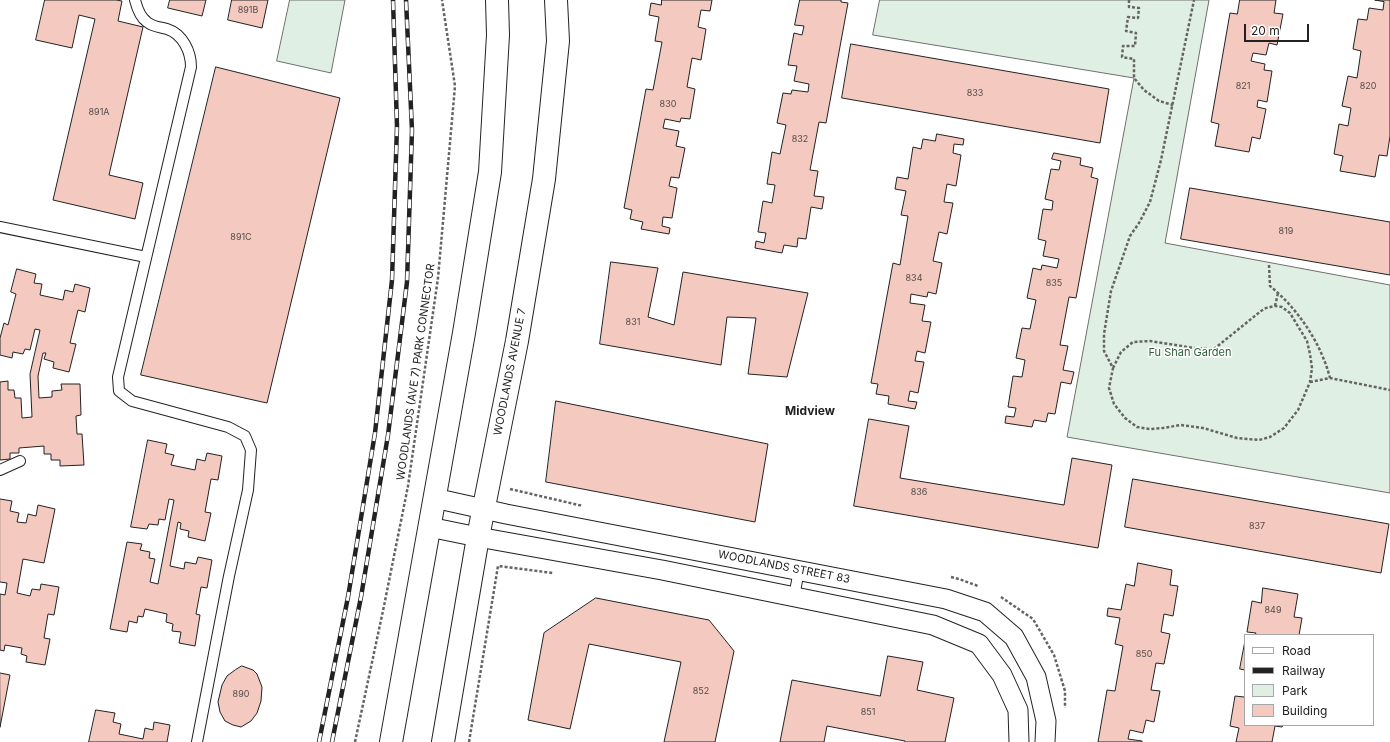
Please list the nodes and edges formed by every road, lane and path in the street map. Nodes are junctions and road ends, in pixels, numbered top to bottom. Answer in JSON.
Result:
{"nodes":[{"id":1,"x":135,"y":0,"type":"edge"},
{"id":2,"x":442,"y":0,"type":"edge"},
{"id":3,"x":497,"y":0,"type":"edge"},
{"id":4,"x":556,"y":0,"type":"edge"},
{"id":5,"x":1129,"y":0,"type":"edge"},
{"id":6,"x":1194,"y":0,"type":"edge"},
{"id":7,"x":1172,"y":105,"type":"junction"},
{"id":8,"x":0,"y":227,"type":"edge"},
{"id":9,"x":146,"y":257,"type":"junction"},
{"id":10,"x":1269,"y":265,"type":"dead end"},
{"id":11,"x":1278,"y":292,"type":"junction"},
{"id":12,"x":1275,"y":306,"type":"junction"},
{"id":13,"x":1112,"y":368,"type":"junction"},
{"id":14,"x":1330,"y":378,"type":"junction"},
{"id":15,"x":1310,"y":382,"type":"junction"},
{"id":16,"x":1390,"y":390,"type":"edge"},
{"id":17,"x":20,"y":461,"type":"dead end"},
{"id":18,"x":0,"y":470,"type":"edge"},
{"id":19,"x":434,"y":498,"type":"junction"},
{"id":20,"x":484,"y":509,"type":"junction"},
{"id":21,"x":429,"y":526,"type":"junction"},
{"id":22,"x":478,"y":538,"type":"junction"},
{"id":23,"x":799,"y":570,"type":"junction"},
{"id":24,"x":560,"y":574,"type":"dead end"},
{"id":25,"x":794,"y":597,"type":"junction"},
{"id":26,"x":197,"y":742,"type":"edge"},
{"id":27,"x":355,"y":742,"type":"edge"},
{"id":28,"x":392,"y":742,"type":"edge"},
{"id":29,"x":443,"y":742,"type":"edge"},
{"id":30,"x":469,"y":742,"type":"edge"},
{"id":31,"x":1019,"y":742,"type":"edge"},
{"id":32,"x":1045,"y":742,"type":"edge"}],
"edges":[{"from":1,"to":9,"type":"lane"},
{"from":2,"to":27,"type":"path","name":"WOODLANDS (AVE 7) PARK CONNECTOR"},
{"from":3,"to":19,"type":"main road"},
{"from":4,"to":20,"type":"main road","name":"WOODLANDS AVENUE 7"},
{"from":5,"to":7,"type":"path"},
{"from":6,"to":7,"type":"path"},
{"from":7,"to":13,"type":"path"},
{"from":8,"to":9,"type":"lane"},
{"from":9,"to":26,"type":"lane"},
{"from":10,"to":11,"type":"path"},
{"from":11,"to":12,"type":"path"},
{"from":11,"to":14,"type":"path"},
{"from":12,"to":13,"type":"path"},
{"from":12,"to":15,"type":"path"},
{"from":13,"to":15,"type":"path"},
{"from":14,"to":15,"type":"path"},
{"from":14,"to":16,"type":"path"},
{"from":17,"to":18,"type":"lane"},
{"from":19,"to":20,"type":"street","name":"WOODLANDS STREET 83"},
{"from":19,"to":21,"type":"main road"},
{"from":20,"to":22,"type":"main road","name":"WOODLANDS AVENUE 7"},
{"from":20,"to":23,"type":"street","name":"WOODLANDS STREET 83"},
{"from":21,"to":22,"type":"street"},
{"from":21,"to":28,"type":"main road"},
{"from":22,"to":25,"type":"street"},
{"from":22,"to":29,"type":"main road","name":"WOODLANDS AVENUE 7"},
{"from":23,"to":25,"type":"lane"},
{"from":23,"to":32,"type":"street","name":"WOODLANDS STREET 83"},
{"from":24,"to":30,"type":"path"},
{"from":25,"to":31,"type":"street"}]}
